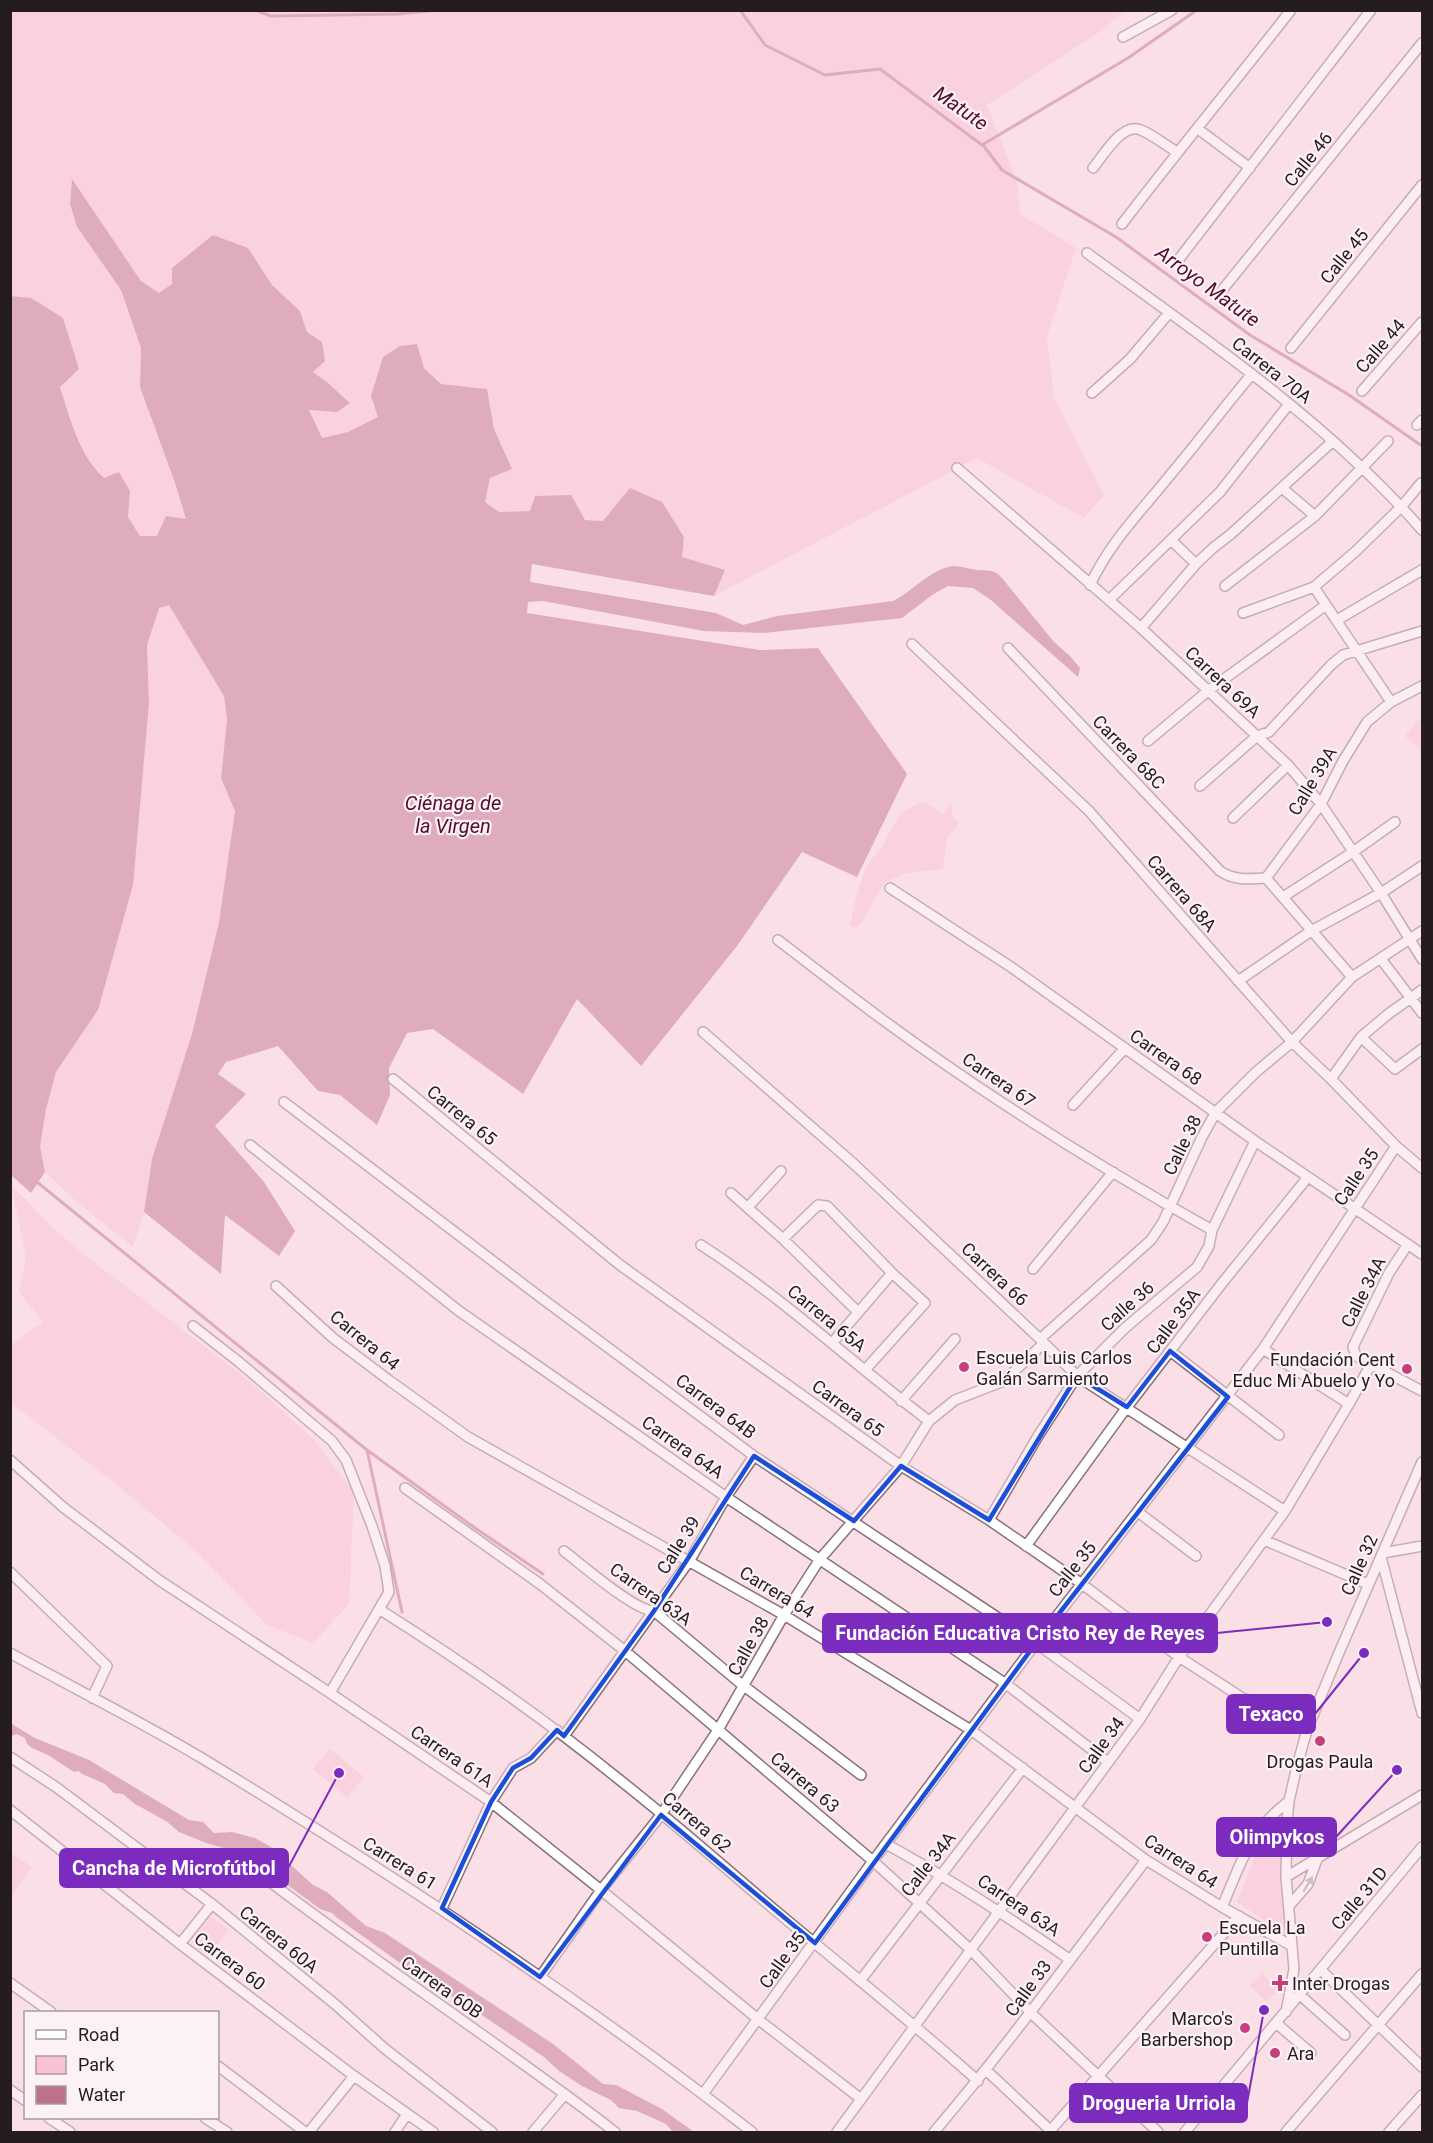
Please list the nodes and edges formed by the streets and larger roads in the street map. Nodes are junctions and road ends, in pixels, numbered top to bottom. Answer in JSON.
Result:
{"nodes":[{"id":1,"x":1172,"y":10,"type":"edge"},
{"id":2,"x":1291,"y":10,"type":"edge"},
{"id":3,"x":1371,"y":10,"type":"edge"},
{"id":4,"x":1123,"y":37,"type":"dead end"},
{"id":5,"x":1422,"y":44,"type":"edge"},
{"id":6,"x":1198,"y":129,"type":"junction"},
{"id":7,"x":1177,"y":152,"type":"junction"},
{"id":8,"x":1093,"y":168,"type":"dead end"},
{"id":9,"x":1250,"y":168,"type":"junction"},
{"id":10,"x":1422,"y":185,"type":"edge"},
{"id":11,"x":1122,"y":224,"type":"dead end"},
{"id":12,"x":1088,"y":253,"type":"dead end"},
{"id":13,"x":1179,"y":259,"type":"dead end"},
{"id":14,"x":1219,"y":294,"type":"dead end"},
{"id":15,"x":1169,"y":313,"type":"junction"},
{"id":16,"x":1422,"y":322,"type":"edge"},
{"id":17,"x":1291,"y":348,"type":"dead end"},
{"id":18,"x":1252,"y":374,"type":"junction"},
{"id":19,"x":1362,"y":391,"type":"dead end"},
{"id":20,"x":1092,"y":393,"type":"dead end"},
{"id":21,"x":1289,"y":404,"type":"junction"},
{"id":22,"x":1333,"y":441,"type":"junction"},
{"id":23,"x":1388,"y":441,"type":"dead end"},
{"id":24,"x":957,"y":468,"type":"dead end"},
{"id":25,"x":1362,"y":469,"type":"junction"},
{"id":26,"x":1421,"y":483,"type":"edge"},
{"id":27,"x":1282,"y":488,"type":"junction"},
{"id":28,"x":1401,"y":506,"type":"junction"},
{"id":29,"x":1316,"y":516,"type":"junction"},
{"id":30,"x":1422,"y":530,"type":"edge"},
{"id":31,"x":1171,"y":540,"type":"junction"},
{"id":32,"x":1196,"y":564,"type":"junction"},
{"id":33,"x":1422,"y":570,"type":"edge"},
{"id":34,"x":1090,"y":585,"type":"junction"},
{"id":35,"x":1225,"y":586,"type":"dead end"},
{"id":36,"x":1314,"y":587,"type":"junction"},
{"id":37,"x":1109,"y":600,"type":"junction"},
{"id":38,"x":1326,"y":606,"type":"junction"},
{"id":39,"x":1243,"y":613,"type":"dead end"},
{"id":40,"x":1337,"y":620,"type":"junction"},
{"id":41,"x":1141,"y":628,"type":"junction"},
{"id":42,"x":1422,"y":631,"type":"edge"},
{"id":43,"x":912,"y":644,"type":"dead end"},
{"id":44,"x":1008,"y":648,"type":"dead end"},
{"id":45,"x":1358,"y":651,"type":"junction"},
{"id":46,"x":1422,"y":686,"type":"edge"},
{"id":47,"x":1209,"y":690,"type":"junction"},
{"id":48,"x":1391,"y":702,"type":"junction"},
{"id":49,"x":1257,"y":736,"type":"junction"},
{"id":50,"x":1148,"y":741,"type":"dead end"},
{"id":51,"x":1288,"y":765,"type":"junction"},
{"id":52,"x":1200,"y":786,"type":"dead end"},
{"id":53,"x":1321,"y":804,"type":"junction"},
{"id":54,"x":1233,"y":818,"type":"dead end"},
{"id":55,"x":1395,"y":822,"type":"dead end"},
{"id":56,"x":1353,"y":852,"type":"junction"},
{"id":57,"x":1422,"y":866,"type":"edge"},
{"id":58,"x":1266,"y":878,"type":"junction"},
{"id":59,"x":890,"y":888,"type":"dead end"},
{"id":60,"x":1381,"y":892,"type":"junction"},
{"id":61,"x":1283,"y":897,"type":"junction"},
{"id":62,"x":1311,"y":931,"type":"junction"},
{"id":63,"x":1422,"y":931,"type":"edge"},
{"id":64,"x":1411,"y":939,"type":"junction"},
{"id":65,"x":778,"y":940,"type":"dead end"},
{"id":66,"x":1381,"y":959,"type":"junction"},
{"id":67,"x":1422,"y":959,"type":"edge"},
{"id":68,"x":1352,"y":977,"type":"junction"},
{"id":69,"x":1238,"y":981,"type":"junction"},
{"id":70,"x":1422,"y":990,"type":"edge"},
{"id":71,"x":1412,"y":999,"type":"junction"},
{"id":72,"x":1422,"y":1013,"type":"edge"},
{"id":73,"x":704,"y":1032,"type":"dead end"},
{"id":74,"x":1361,"y":1037,"type":"junction"},
{"id":75,"x":1292,"y":1042,"type":"junction"},
{"id":76,"x":1125,"y":1048,"type":"junction"},
{"id":77,"x":1422,"y":1048,"type":"edge"},
{"id":78,"x":393,"y":1079,"type":"dead end"},
{"id":79,"x":1331,"y":1079,"type":"junction"},
{"id":80,"x":284,"y":1102,"type":"dead end"},
{"id":81,"x":1073,"y":1105,"type":"dead end"},
{"id":82,"x":1216,"y":1112,"type":"junction"},
{"id":83,"x":1255,"y":1142,"type":"junction"},
{"id":84,"x":250,"y":1145,"type":"dead end"},
{"id":85,"x":1396,"y":1146,"type":"junction"},
{"id":86,"x":1422,"y":1168,"type":"edge"},
{"id":87,"x":781,"y":1171,"type":"dead end"},
{"id":88,"x":1113,"y":1172,"type":"junction"},
{"id":89,"x":1308,"y":1177,"type":"junction"},
{"id":90,"x":731,"y":1192,"type":"dead end"},
{"id":91,"x":748,"y":1207,"type":"junction"},
{"id":92,"x":1170,"y":1207,"type":"junction"},
{"id":93,"x":1355,"y":1207,"type":"junction"},
{"id":94,"x":1212,"y":1230,"type":"junction"},
{"id":95,"x":783,"y":1239,"type":"junction"},
{"id":96,"x":1408,"y":1244,"type":"junction"},
{"id":97,"x":700,"y":1245,"type":"dead end"},
{"id":98,"x":1422,"y":1254,"type":"edge"},
{"id":99,"x":1033,"y":1269,"type":"dead end"},
{"id":100,"x":892,"y":1273,"type":"junction"},
{"id":101,"x":276,"y":1286,"type":"dead end"},
{"id":102,"x":858,"y":1312,"type":"junction"},
{"id":103,"x":193,"y":1326,"type":"dead end"},
{"id":104,"x":955,"y":1339,"type":"dead end"},
{"id":105,"x":1042,"y":1341,"type":"junction"},
{"id":106,"x":832,"y":1342,"type":"junction"},
{"id":107,"x":1263,"y":1349,"type":"junction"},
{"id":108,"x":1170,"y":1351,"type":"junction"},
{"id":109,"x":1371,"y":1364,"type":"junction"},
{"id":110,"x":865,"y":1370,"type":"junction"},
{"id":111,"x":1077,"y":1376,"type":"junction"},
{"id":112,"x":1422,"y":1391,"type":"edge"},
{"id":113,"x":1228,"y":1397,"type":"junction"},
{"id":114,"x":901,"y":1401,"type":"junction"},
{"id":115,"x":1349,"y":1404,"type":"junction"},
{"id":116,"x":1127,"y":1407,"type":"junction"},
{"id":117,"x":929,"y":1421,"type":"junction"},
{"id":118,"x":1279,"y":1435,"type":"dead end"},
{"id":119,"x":1189,"y":1446,"type":"junction"},
{"id":120,"x":754,"y":1456,"type":"junction"},
{"id":121,"x":10,"y":1460,"type":"edge"},
{"id":122,"x":1422,"y":1462,"type":"edge"},
{"id":123,"x":901,"y":1466,"type":"junction"},
{"id":124,"x":405,"y":1488,"type":"dead end"},
{"id":125,"x":726,"y":1497,"type":"junction"},
{"id":126,"x":1286,"y":1511,"type":"junction"},
{"id":127,"x":1138,"y":1512,"type":"junction"},
{"id":128,"x":854,"y":1521,"type":"junction"},
{"id":129,"x":989,"y":1521,"type":"junction"},
{"id":130,"x":1264,"y":1540,"type":"junction"},
{"id":131,"x":1026,"y":1546,"type":"junction"},
{"id":132,"x":1422,"y":1546,"type":"edge"},
{"id":133,"x":564,"y":1551,"type":"dead end"},
{"id":134,"x":1382,"y":1555,"type":"junction"},
{"id":135,"x":1196,"y":1556,"type":"dead end"},
{"id":136,"x":820,"y":1559,"type":"junction"},
{"id":137,"x":690,"y":1560,"type":"junction"},
{"id":138,"x":10,"y":1572,"type":"edge"},
{"id":139,"x":1082,"y":1584,"type":"junction"},
{"id":140,"x":1368,"y":1584,"type":"junction"},
{"id":141,"x":379,"y":1609,"type":"junction"},
{"id":142,"x":654,"y":1611,"type":"junction"},
{"id":143,"x":784,"y":1615,"type":"junction"},
{"id":144,"x":1036,"y":1643,"type":"junction"},
{"id":145,"x":626,"y":1651,"type":"junction"},
{"id":146,"x":10,"y":1653,"type":"edge"},
{"id":147,"x":1179,"y":1657,"type":"junction"},
{"id":148,"x":1006,"y":1684,"type":"junction"},
{"id":149,"x":745,"y":1686,"type":"junction"},
{"id":150,"x":330,"y":1693,"type":"junction"},
{"id":151,"x":92,"y":1698,"type":"junction"},
{"id":152,"x":1422,"y":1713,"type":"edge"},
{"id":153,"x":1140,"y":1719,"type":"junction"},
{"id":154,"x":718,"y":1730,"type":"junction"},
{"id":155,"x":971,"y":1730,"type":"junction"},
{"id":156,"x":1308,"y":1730,"type":"junction"},
{"id":157,"x":560,"y":1733,"type":"junction"},
{"id":158,"x":10,"y":1757,"type":"edge"},
{"id":159,"x":1108,"y":1762,"type":"junction"},
{"id":160,"x":1023,"y":1768,"type":"junction"},
{"id":161,"x":861,"y":1775,"type":"dead end"},
{"id":162,"x":1422,"y":1795,"type":"edge"},
{"id":163,"x":1289,"y":1801,"type":"junction"},
{"id":164,"x":491,"y":1802,"type":"junction"},
{"id":165,"x":1075,"y":1809,"type":"junction"},
{"id":166,"x":10,"y":1810,"type":"edge"},
{"id":167,"x":661,"y":1815,"type":"junction"},
{"id":168,"x":886,"y":1844,"type":"junction"},
{"id":169,"x":1422,"y":1847,"type":"edge"},
{"id":170,"x":1318,"y":1857,"type":"junction"},
{"id":171,"x":1146,"y":1860,"type":"junction"},
{"id":172,"x":873,"y":1862,"type":"junction"},
{"id":173,"x":249,"y":1869,"type":"dead end"},
{"id":174,"x":942,"y":1875,"type":"junction"},
{"id":175,"x":1286,"y":1877,"type":"junction"},
{"id":176,"x":601,"y":1890,"type":"junction"},
{"id":177,"x":212,"y":1904,"type":"junction"},
{"id":178,"x":918,"y":1904,"type":"junction"},
{"id":179,"x":1289,"y":1906,"type":"junction"},
{"id":180,"x":1222,"y":1907,"type":"junction"},
{"id":181,"x":442,"y":1908,"type":"junction"},
{"id":182,"x":1001,"y":1912,"type":"junction"},
{"id":183,"x":1239,"y":1916,"type":"junction"},
{"id":184,"x":815,"y":1943,"type":"junction"},
{"id":185,"x":180,"y":1944,"type":"junction"},
{"id":186,"x":1292,"y":1946,"type":"junction"},
{"id":187,"x":971,"y":1950,"type":"junction"},
{"id":188,"x":1069,"y":1959,"type":"junction"},
{"id":189,"x":1321,"y":1970,"type":"junction"},
{"id":190,"x":1422,"y":1974,"type":"edge"},
{"id":191,"x":540,"y":1977,"type":"junction"},
{"id":192,"x":860,"y":1981,"type":"junction"},
{"id":193,"x":10,"y":1983,"type":"edge"},
{"id":194,"x":1300,"y":1995,"type":"junction"},
{"id":195,"x":48,"y":2011,"type":"edge"},
{"id":196,"x":1286,"y":2012,"type":"junction"},
{"id":197,"x":1031,"y":2013,"type":"junction"},
{"id":198,"x":759,"y":2020,"type":"junction"},
{"id":199,"x":1276,"y":2023,"type":"junction"},
{"id":200,"x":916,"y":2025,"type":"junction"},
{"id":201,"x":1379,"y":2025,"type":"junction"},
{"id":202,"x":1345,"y":2036,"type":"dead end"},
{"id":203,"x":1311,"y":2053,"type":"dead end"},
{"id":204,"x":219,"y":2067,"type":"edge"},
{"id":205,"x":1422,"y":2067,"type":"edge"},
{"id":206,"x":986,"y":2070,"type":"junction"},
{"id":207,"x":1099,"y":2075,"type":"junction"},
{"id":208,"x":354,"y":2076,"type":"junction"},
{"id":209,"x":978,"y":2081,"type":"junction"},
{"id":210,"x":10,"y":2091,"type":"edge"},
{"id":211,"x":565,"y":2094,"type":"junction"},
{"id":212,"x":703,"y":2094,"type":"junction"},
{"id":213,"x":1422,"y":2095,"type":"edge"},
{"id":214,"x":861,"y":2098,"type":"junction"},
{"id":215,"x":24,"y":2100,"type":"edge"},
{"id":216,"x":407,"y":2114,"type":"junction"},
{"id":217,"x":50,"y":2119,"type":"edge"},
{"id":218,"x":206,"y":2119,"type":"edge"},
{"id":219,"x":1050,"y":2132,"type":"edge"},
{"id":220,"x":70,"y":2133,"type":"edge"},
{"id":221,"x":227,"y":2133,"type":"edge"},
{"id":222,"x":307,"y":2133,"type":"edge"},
{"id":223,"x":395,"y":2133,"type":"edge"},
{"id":224,"x":433,"y":2133,"type":"edge"},
{"id":225,"x":492,"y":2133,"type":"edge"},
{"id":226,"x":533,"y":2133,"type":"edge"},
{"id":227,"x":615,"y":2133,"type":"edge"},
{"id":228,"x":752,"y":2133,"type":"edge"},
{"id":229,"x":837,"y":2133,"type":"edge"},
{"id":230,"x":934,"y":2133,"type":"edge"},
{"id":231,"x":1158,"y":2133,"type":"edge"},
{"id":232,"x":1185,"y":2133,"type":"edge"},
{"id":233,"x":1286,"y":2133,"type":"edge"},
{"id":234,"x":1389,"y":2133,"type":"edge"}],
"edges":[{"from":1,"to":4,"type":"street"},
{"from":2,"to":6,"type":"street"},
{"from":3,"to":9,"type":"street"},
{"from":5,"to":14,"type":"street","name":"Calle 46"},
{"from":6,"to":7,"type":"street"},
{"from":6,"to":9,"type":"street"},
{"from":7,"to":8,"type":"street"},
{"from":7,"to":11,"type":"street"},
{"from":9,"to":13,"type":"street"},
{"from":10,"to":17,"type":"street","name":"Calle 45"},
{"from":12,"to":15,"type":"street","name":"Carrera 70A"},
{"from":15,"to":18,"type":"street","name":"Carrera 70A"},
{"from":15,"to":20,"type":"street"},
{"from":16,"to":19,"type":"street","name":"Calle 44"},
{"from":18,"to":21,"type":"street","name":"Carrera 70A"},
{"from":18,"to":34,"type":"street"},
{"from":21,"to":22,"type":"street","name":"Carrera 70A"},
{"from":21,"to":31,"type":"street"},
{"from":22,"to":25,"type":"street","name":"Carrera 70A"},
{"from":22,"to":27,"type":"street"},
{"from":23,"to":25,"type":"street"},
{"from":24,"to":34,"type":"street","name":"Carrera 69A"},
{"from":25,"to":28,"type":"street","name":"Carrera 70A"},
{"from":25,"to":29,"type":"street"},
{"from":26,"to":28,"type":"street"},
{"from":27,"to":29,"type":"street"},
{"from":27,"to":32,"type":"street"},
{"from":28,"to":30,"type":"street","name":"Carrera 70A"},
{"from":28,"to":36,"type":"street"},
{"from":29,"to":35,"type":"street"},
{"from":31,"to":32,"type":"street"},
{"from":31,"to":37,"type":"street"},
{"from":32,"to":41,"type":"street"},
{"from":33,"to":40,"type":"street"},
{"from":34,"to":37,"type":"street","name":"Carrera 69A"},
{"from":36,"to":38,"type":"street"},
{"from":36,"to":39,"type":"street"},
{"from":37,"to":41,"type":"street","name":"Carrera 69A"},
{"from":38,"to":40,"type":"street"},
{"from":38,"to":47,"type":"street"},
{"from":40,"to":45,"type":"street"},
{"from":41,"to":47,"type":"street","name":"Carrera 69A"},
{"from":42,"to":45,"type":"street"},
{"from":43,"to":69,"type":"street","name":"Carrera 68A"},
{"from":44,"to":58,"type":"street","name":"Carrera 68C"},
{"from":45,"to":48,"type":"street"},
{"from":45,"to":49,"type":"street"},
{"from":46,"to":48,"type":"street","name":"Calle 39A"},
{"from":47,"to":49,"type":"street","name":"Carrera 69A"},
{"from":47,"to":50,"type":"street"},
{"from":48,"to":53,"type":"street","name":"Calle 39A"},
{"from":49,"to":51,"type":"street","name":"Carrera 69A"},
{"from":49,"to":52,"type":"street"},
{"from":51,"to":53,"type":"street","name":"Carrera 69A"},
{"from":51,"to":54,"type":"street"},
{"from":53,"to":56,"type":"street","name":"Carrera 69A"},
{"from":53,"to":58,"type":"street","name":"Calle 39A"},
{"from":55,"to":56,"type":"street"},
{"from":56,"to":60,"type":"street","name":"Carrera 69A"},
{"from":56,"to":61,"type":"street"},
{"from":57,"to":60,"type":"street"},
{"from":58,"to":61,"type":"street"},
{"from":59,"to":76,"type":"street","name":"Carrera 68"},
{"from":60,"to":62,"type":"street"},
{"from":60,"to":64,"type":"street","name":"Carrera 69A"},
{"from":61,"to":62,"type":"street"},
{"from":62,"to":68,"type":"street"},
{"from":62,"to":69,"type":"street"},
{"from":63,"to":64,"type":"street","name":"Calle 38"},
{"from":64,"to":66,"type":"street","name":"Calle 38"},
{"from":64,"to":67,"type":"street","name":"Carrera 69A"},
{"from":65,"to":88,"type":"street","name":"Carrera 67"},
{"from":66,"to":68,"type":"street","name":"Calle 38"},
{"from":66,"to":71,"type":"street"},
{"from":68,"to":75,"type":"street","name":"Calle 38"},
{"from":69,"to":75,"type":"street","name":"Carrera 68A"},
{"from":70,"to":71,"type":"street"},
{"from":71,"to":72,"type":"street"},
{"from":71,"to":74,"type":"street"},
{"from":73,"to":105,"type":"street","name":"Carrera 66"},
{"from":74,"to":77,"type":"street"},
{"from":74,"to":79,"type":"street"},
{"from":75,"to":79,"type":"street","name":"Carrera 68A"},
{"from":75,"to":82,"type":"street","name":"Calle 38"},
{"from":76,"to":81,"type":"street"},
{"from":76,"to":82,"type":"street","name":"Carrera 68"},
{"from":78,"to":123,"type":"street","name":"Carrera 65"},
{"from":79,"to":85,"type":"street","name":"Carrera 68A"},
{"from":80,"to":120,"type":"street","name":"Carrera 64B"},
{"from":82,"to":83,"type":"street","name":"Carrera 68"},
{"from":82,"to":92,"type":"street","name":"Calle 38"},
{"from":83,"to":89,"type":"street","name":"Carrera 68"},
{"from":83,"to":94,"type":"street","name":"Calle 36"},
{"from":84,"to":125,"type":"street","name":"Carrera 64A"},
{"from":85,"to":86,"type":"street","name":"Carrera 68A"},
{"from":85,"to":93,"type":"street","name":"Calle 35"},
{"from":87,"to":91,"type":"street"},
{"from":88,"to":92,"type":"street","name":"Carrera 67"},
{"from":88,"to":99,"type":"street"},
{"from":89,"to":93,"type":"street","name":"Carrera 68"},
{"from":89,"to":108,"type":"street","name":"Calle 35A"},
{"from":90,"to":91,"type":"street"},
{"from":91,"to":95,"type":"street"},
{"from":92,"to":94,"type":"street","name":"Carrera 67"},
{"from":92,"to":105,"type":"street","name":"Calle 38"},
{"from":93,"to":96,"type":"street","name":"Carrera 68"},
{"from":93,"to":107,"type":"street","name":"Calle 35"},
{"from":94,"to":111,"type":"street","name":"Calle 36"},
{"from":95,"to":100,"type":"street"},
{"from":95,"to":102,"type":"street"},
{"from":96,"to":98,"type":"street","name":"Carrera 68"},
{"from":96,"to":109,"type":"street","name":"Calle 34A"},
{"from":97,"to":106,"type":"street","name":"Carrera 65A"},
{"from":100,"to":102,"type":"street"},
{"from":100,"to":110,"type":"street"},
{"from":101,"to":137,"type":"street","name":"Carrera 64"},
{"from":102,"to":106,"type":"street"},
{"from":103,"to":141,"type":"street"},
{"from":104,"to":114,"type":"street"},
{"from":105,"to":111,"type":"street","name":"Carrera 66"},
{"from":105,"to":117,"type":"street","name":"Calle 38"},
{"from":106,"to":110,"type":"street","name":"Carrera 65A"},
{"from":107,"to":113,"type":"street","name":"Calle 35"},
{"from":107,"to":115,"type":"street"},
{"from":108,"to":113,"type":"street"},
{"from":108,"to":116,"type":"street","name":"Calle 35A"},
{"from":109,"to":112,"type":"street"},
{"from":109,"to":115,"type":"street","name":"Calle 34"},
{"from":110,"to":114,"type":"street","name":"Carrera 65A"},
{"from":111,"to":116,"type":"street","name":"Carrera 66"},
{"from":111,"to":129,"type":"street","name":"Calle 36"},
{"from":113,"to":118,"type":"street"},
{"from":113,"to":119,"type":"street","name":"Calle 35"},
{"from":114,"to":117,"type":"street","name":"Carrera 65A"},
{"from":115,"to":126,"type":"street","name":"Calle 34"},
{"from":116,"to":119,"type":"street","name":"Carrera 66"},
{"from":116,"to":131,"type":"street","name":"Calle 35A"},
{"from":117,"to":123,"type":"street","name":"Calle 38"},
{"from":119,"to":126,"type":"street","name":"Carrera 66"},
{"from":119,"to":127,"type":"street","name":"Calle 35"},
{"from":120,"to":125,"type":"street","name":"Calle 39"},
{"from":120,"to":128,"type":"street","name":"Carrera 64B"},
{"from":121,"to":150,"type":"street","name":"Carrera 61A"},
{"from":122,"to":134,"type":"street","name":"Calle 32"},
{"from":123,"to":128,"type":"street","name":"Calle 38"},
{"from":123,"to":129,"type":"street","name":"Carrera 65"},
{"from":124,"to":145,"type":"street","name":"Carrera 63"},
{"from":125,"to":136,"type":"street","name":"Carrera 64A"},
{"from":125,"to":137,"type":"street","name":"Calle 39"},
{"from":126,"to":130,"type":"street","name":"Calle 34"},
{"from":127,"to":135,"type":"street"},
{"from":127,"to":139,"type":"street","name":"Calle 35"},
{"from":128,"to":136,"type":"street","name":"Calle 38"},
{"from":128,"to":144,"type":"street","name":"Carrera 64B"},
{"from":129,"to":131,"type":"street","name":"Carrera 65"},
{"from":130,"to":140,"type":"street"},
{"from":130,"to":147,"type":"street","name":"Calle 34"},
{"from":131,"to":139,"type":"street","name":"Carrera 65"},
{"from":132,"to":134,"type":"street"},
{"from":133,"to":142,"type":"street","name":"Carrera 63A"},
{"from":134,"to":140,"type":"street","name":"Calle 32"},
{"from":134,"to":152,"type":"street"},
{"from":136,"to":143,"type":"street","name":"Calle 38"},
{"from":136,"to":148,"type":"street","name":"Carrera 64A"},
{"from":137,"to":142,"type":"street","name":"Calle 39"},
{"from":137,"to":143,"type":"street","name":"Carrera 64"},
{"from":138,"to":151,"type":"street"},
{"from":139,"to":144,"type":"street","name":"Calle 35"},
{"from":139,"to":147,"type":"street","name":"Carrera 65"},
{"from":140,"to":156,"type":"street","name":"Calle 32"},
{"from":141,"to":150,"type":"street"},
{"from":141,"to":157,"type":"street","name":"Carrera 62"},
{"from":142,"to":145,"type":"street","name":"Calle 39"},
{"from":142,"to":149,"type":"street","name":"Carrera 63A"},
{"from":143,"to":149,"type":"street","name":"Calle 38"},
{"from":143,"to":155,"type":"street","name":"Carrera 64"},
{"from":144,"to":148,"type":"street","name":"Calle 35"},
{"from":144,"to":153,"type":"street","name":"Carrera 64B"},
{"from":145,"to":154,"type":"street","name":"Carrera 63"},
{"from":145,"to":157,"type":"street","name":"Calle 39"},
{"from":146,"to":151,"type":"street","name":"Carrera 61"},
{"from":147,"to":153,"type":"street","name":"Calle 34"},
{"from":147,"to":156,"type":"street","name":"Carrera 65"},
{"from":148,"to":155,"type":"street","name":"Calle 35"},
{"from":148,"to":159,"type":"street","name":"Carrera 64A"},
{"from":149,"to":154,"type":"street","name":"Calle 38"},
{"from":149,"to":161,"type":"street","name":"Carrera 63A"},
{"from":150,"to":164,"type":"street","name":"Carrera 61A"},
{"from":151,"to":181,"type":"street","name":"Carrera 61"},
{"from":153,"to":159,"type":"street","name":"Calle 34"},
{"from":154,"to":167,"type":"street","name":"Calle 38"},
{"from":154,"to":172,"type":"street","name":"Carrera 63"},
{"from":155,"to":160,"type":"street","name":"Carrera 64"},
{"from":155,"to":168,"type":"street","name":"Calle 35"},
{"from":156,"to":163,"type":"street","name":"Calle 32"},
{"from":157,"to":164,"type":"street","name":"Calle 39"},
{"from":157,"to":167,"type":"street","name":"Carrera 62"},
{"from":158,"to":177,"type":"street","name":"Carrera 60A"},
{"from":159,"to":165,"type":"street","name":"Calle 34"},
{"from":160,"to":165,"type":"street","name":"Carrera 64"},
{"from":160,"to":174,"type":"street","name":"Calle 34A"},
{"from":162,"to":170,"type":"street"},
{"from":163,"to":175,"type":"street","name":"Calle 32"},
{"from":163,"to":180,"type":"street"},
{"from":164,"to":176,"type":"street","name":"Carrera 61A"},
{"from":164,"to":181,"type":"street","name":"Calle 39"},
{"from":165,"to":171,"type":"street","name":"Carrera 64"},
{"from":165,"to":182,"type":"street","name":"Calle 34"},
{"from":166,"to":185,"type":"street","name":"Carrera 60"},
{"from":167,"to":176,"type":"street","name":"Calle 38"},
{"from":167,"to":184,"type":"street","name":"Carrera 62"},
{"from":168,"to":172,"type":"street","name":"Calle 35"},
{"from":168,"to":174,"type":"street","name":"Carrera 63A"},
{"from":169,"to":189,"type":"street","name":"Calle 31D"},
{"from":170,"to":175,"type":"street"},
{"from":179,"to":170,"type":"street","one_way":true},
{"from":171,"to":180,"type":"street","name":"Carrera 64"},
{"from":171,"to":188,"type":"street","name":"Calle 33"},
{"from":172,"to":178,"type":"street","name":"Carrera 63"},
{"from":172,"to":184,"type":"street","name":"Calle 35"},
{"from":173,"to":211,"type":"street","name":"Carrera 60B"},
{"from":174,"to":178,"type":"street","name":"Calle 34A"},
{"from":174,"to":182,"type":"street","name":"Carrera 63A"},
{"from":175,"to":179,"type":"street","name":"Calle 32"},
{"from":176,"to":191,"type":"street","name":"Calle 38"},
{"from":176,"to":198,"type":"street","name":"Carrera 61A"},
{"from":177,"to":185,"type":"street"},
{"from":177,"to":225,"type":"street","name":"Carrera 60A"},
{"from":178,"to":187,"type":"street","name":"Carrera 63"},
{"from":178,"to":192,"type":"street","name":"Calle 34A"},
{"from":179,"to":186,"type":"street","name":"Calle 32"},
{"from":180,"to":183,"type":"street","name":"Carrera 64"},
{"from":181,"to":191,"type":"street","name":"Carrera 61"},
{"from":182,"to":187,"type":"street","name":"Calle 34"},
{"from":182,"to":188,"type":"street","name":"Carrera 63A"},
{"from":183,"to":186,"type":"street","name":"Carrera 64"},
{"from":183,"to":207,"type":"street"},
{"from":184,"to":192,"type":"street","name":"Carrera 62"},
{"from":184,"to":198,"type":"street","name":"Calle 35"},
{"from":185,"to":208,"type":"street","name":"Carrera 60"},
{"from":186,"to":196,"type":"street","name":"Calle 32"},
{"from":187,"to":197,"type":"street","name":"Carrera 63"},
{"from":187,"to":200,"type":"street","name":"Calle 34"},
{"from":188,"to":197,"type":"street","name":"Calle 33"},
{"from":189,"to":194,"type":"street","name":"Calle 31D"},
{"from":189,"to":201,"type":"street"},
{"from":190,"to":201,"type":"street"},
{"from":191,"to":212,"type":"street","name":"Carrera 61"},
{"from":192,"to":200,"type":"street","name":"Carrera 62"},
{"from":193,"to":195,"type":"street"},
{"from":194,"to":196,"type":"street","name":"Calle 31D"},
{"from":194,"to":202,"type":"street"},
{"from":196,"to":199,"type":"street","name":"Calle 31D"},
{"from":197,"to":206,"type":"street","name":"Calle 33"},
{"from":197,"to":207,"type":"street","name":"Carrera 63"},
{"from":198,"to":212,"type":"street","name":"Calle 35"},
{"from":198,"to":214,"type":"street","name":"Carrera 61A"},
{"from":199,"to":203,"type":"street"},
{"from":199,"to":232,"type":"street","name":"Calle 31D"},
{"from":200,"to":209,"type":"street","name":"Carrera 62"},
{"from":200,"to":214,"type":"street","name":"Calle 34"},
{"from":201,"to":205,"type":"street"},
{"from":201,"to":233,"type":"street"},
{"from":204,"to":222,"type":"street"},
{"from":206,"to":209,"type":"street","name":"Calle 33"},
{"from":206,"to":219,"type":"street"},
{"from":207,"to":219,"type":"street"},
{"from":207,"to":231,"type":"street","name":"Carrera 63"},
{"from":208,"to":216,"type":"street","name":"Carrera 60"},
{"from":208,"to":222,"type":"street"},
{"from":209,"to":230,"type":"street","name":"Calle 33"},
{"from":210,"to":215,"type":"street"},
{"from":211,"to":226,"type":"street"},
{"from":211,"to":227,"type":"street","name":"Carrera 60B"},
{"from":212,"to":228,"type":"street","name":"Carrera 61"},
{"from":213,"to":234,"type":"street"},
{"from":214,"to":229,"type":"street","name":"Calle 34"},
{"from":216,"to":223,"type":"street"},
{"from":216,"to":224,"type":"street","name":"Carrera 60"},
{"from":217,"to":220,"type":"street"},
{"from":218,"to":221,"type":"street"}]}
